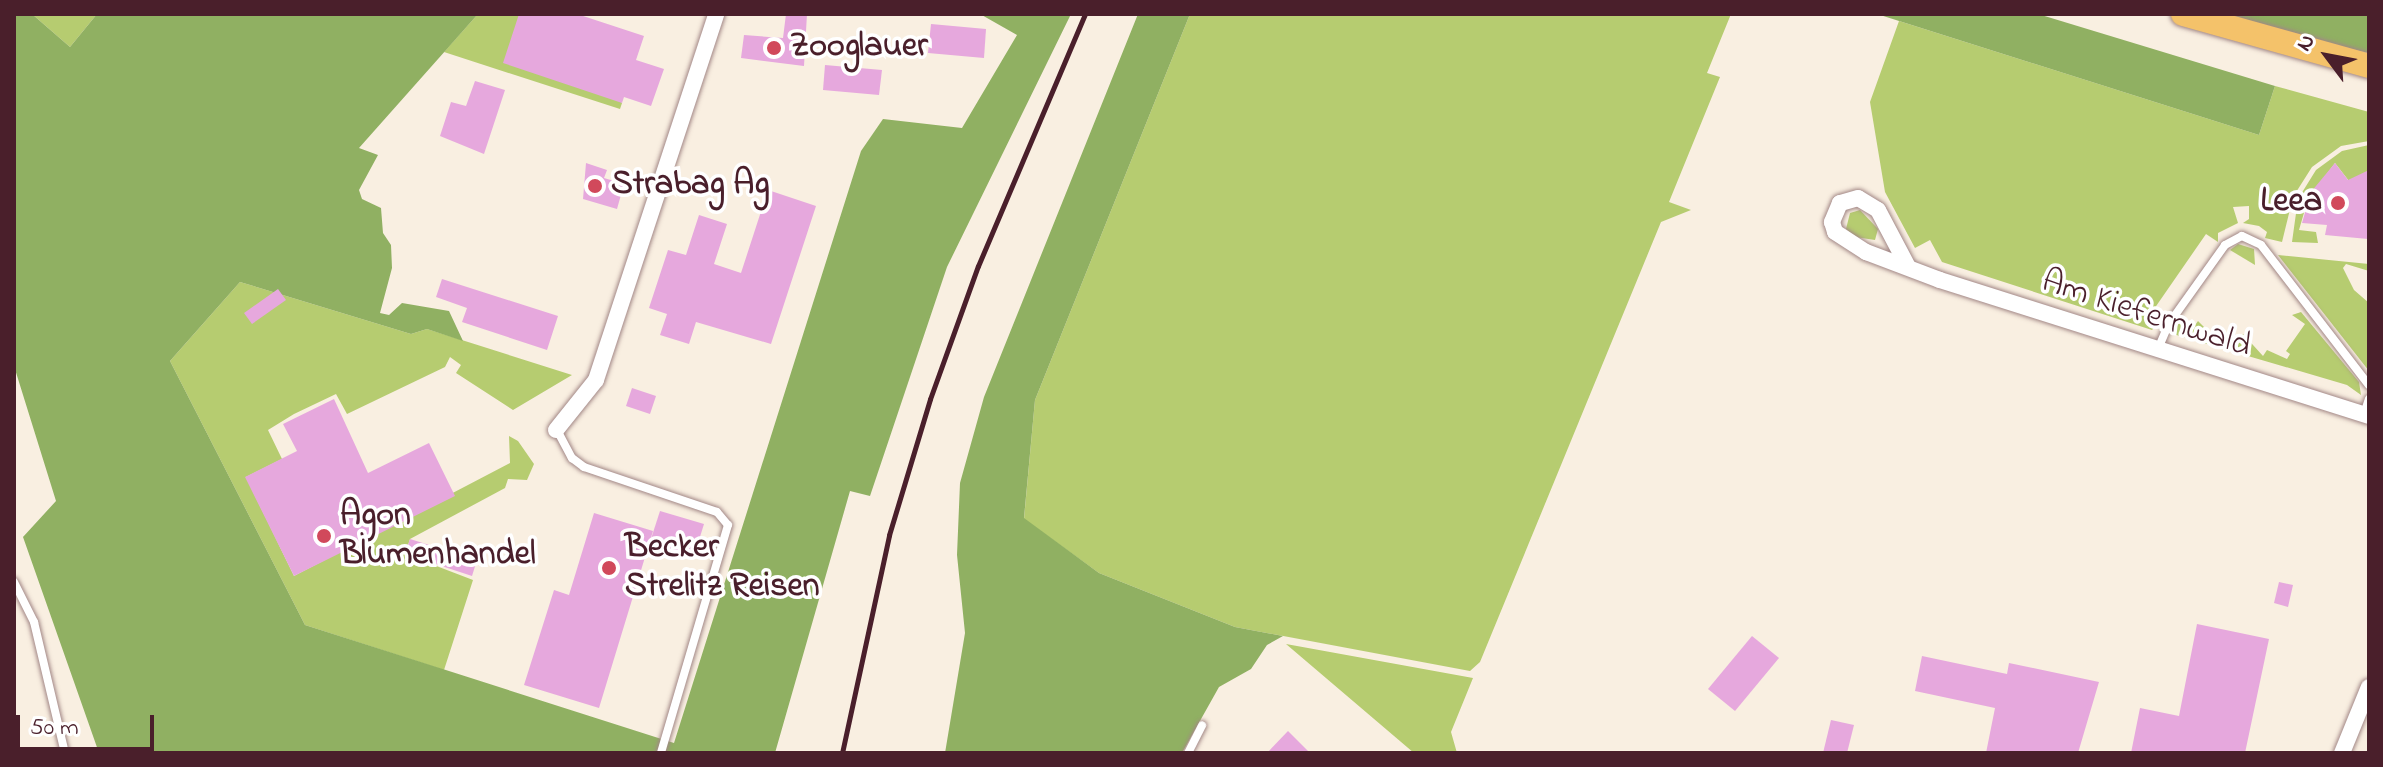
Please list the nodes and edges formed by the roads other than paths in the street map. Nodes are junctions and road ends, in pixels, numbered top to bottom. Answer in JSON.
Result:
{"nodes":[{"id":1,"x":716,"y":14,"type":"edge"},
{"id":2,"x":2183,"y":14,"type":"edge"},
{"id":3,"x":2369,"y":66,"type":"edge"},
{"id":4,"x":1907,"y":265,"type":"junction"},
{"id":5,"x":2158,"y":351,"type":"junction"},
{"id":6,"x":2369,"y":385,"type":"edge"},
{"id":7,"x":2367,"y":410,"type":"edge"},
{"id":8,"x":556,"y":430,"type":"joint"},
{"id":9,"x":14,"y":582,"type":"edge"},
{"id":10,"x":2369,"y":687,"type":"edge"},
{"id":11,"x":1202,"y":725,"type":"dead end"},
{"id":12,"x":65,"y":753,"type":"edge"},
{"id":13,"x":661,"y":753,"type":"edge"},
{"id":14,"x":1188,"y":753,"type":"edge"},
{"id":15,"x":2342,"y":753,"type":"edge"}],
"edges":[{"from":1,"to":8,"type":"street"},
{"from":2,"to":3,"type":"main road"},
{"from":4,"to":4,"type":"street","name":"Am Kiefernwald"},
{"from":4,"to":5,"type":"street","name":"Am Kiefernwald"},
{"from":5,"to":6,"type":"lane"},
{"from":5,"to":7,"type":"street","name":"Am Kiefernwald"},
{"from":8,"to":13,"type":"lane"},
{"from":9,"to":12,"type":"lane"},
{"from":10,"to":15,"type":"street"},
{"from":11,"to":14,"type":"lane"}]}
